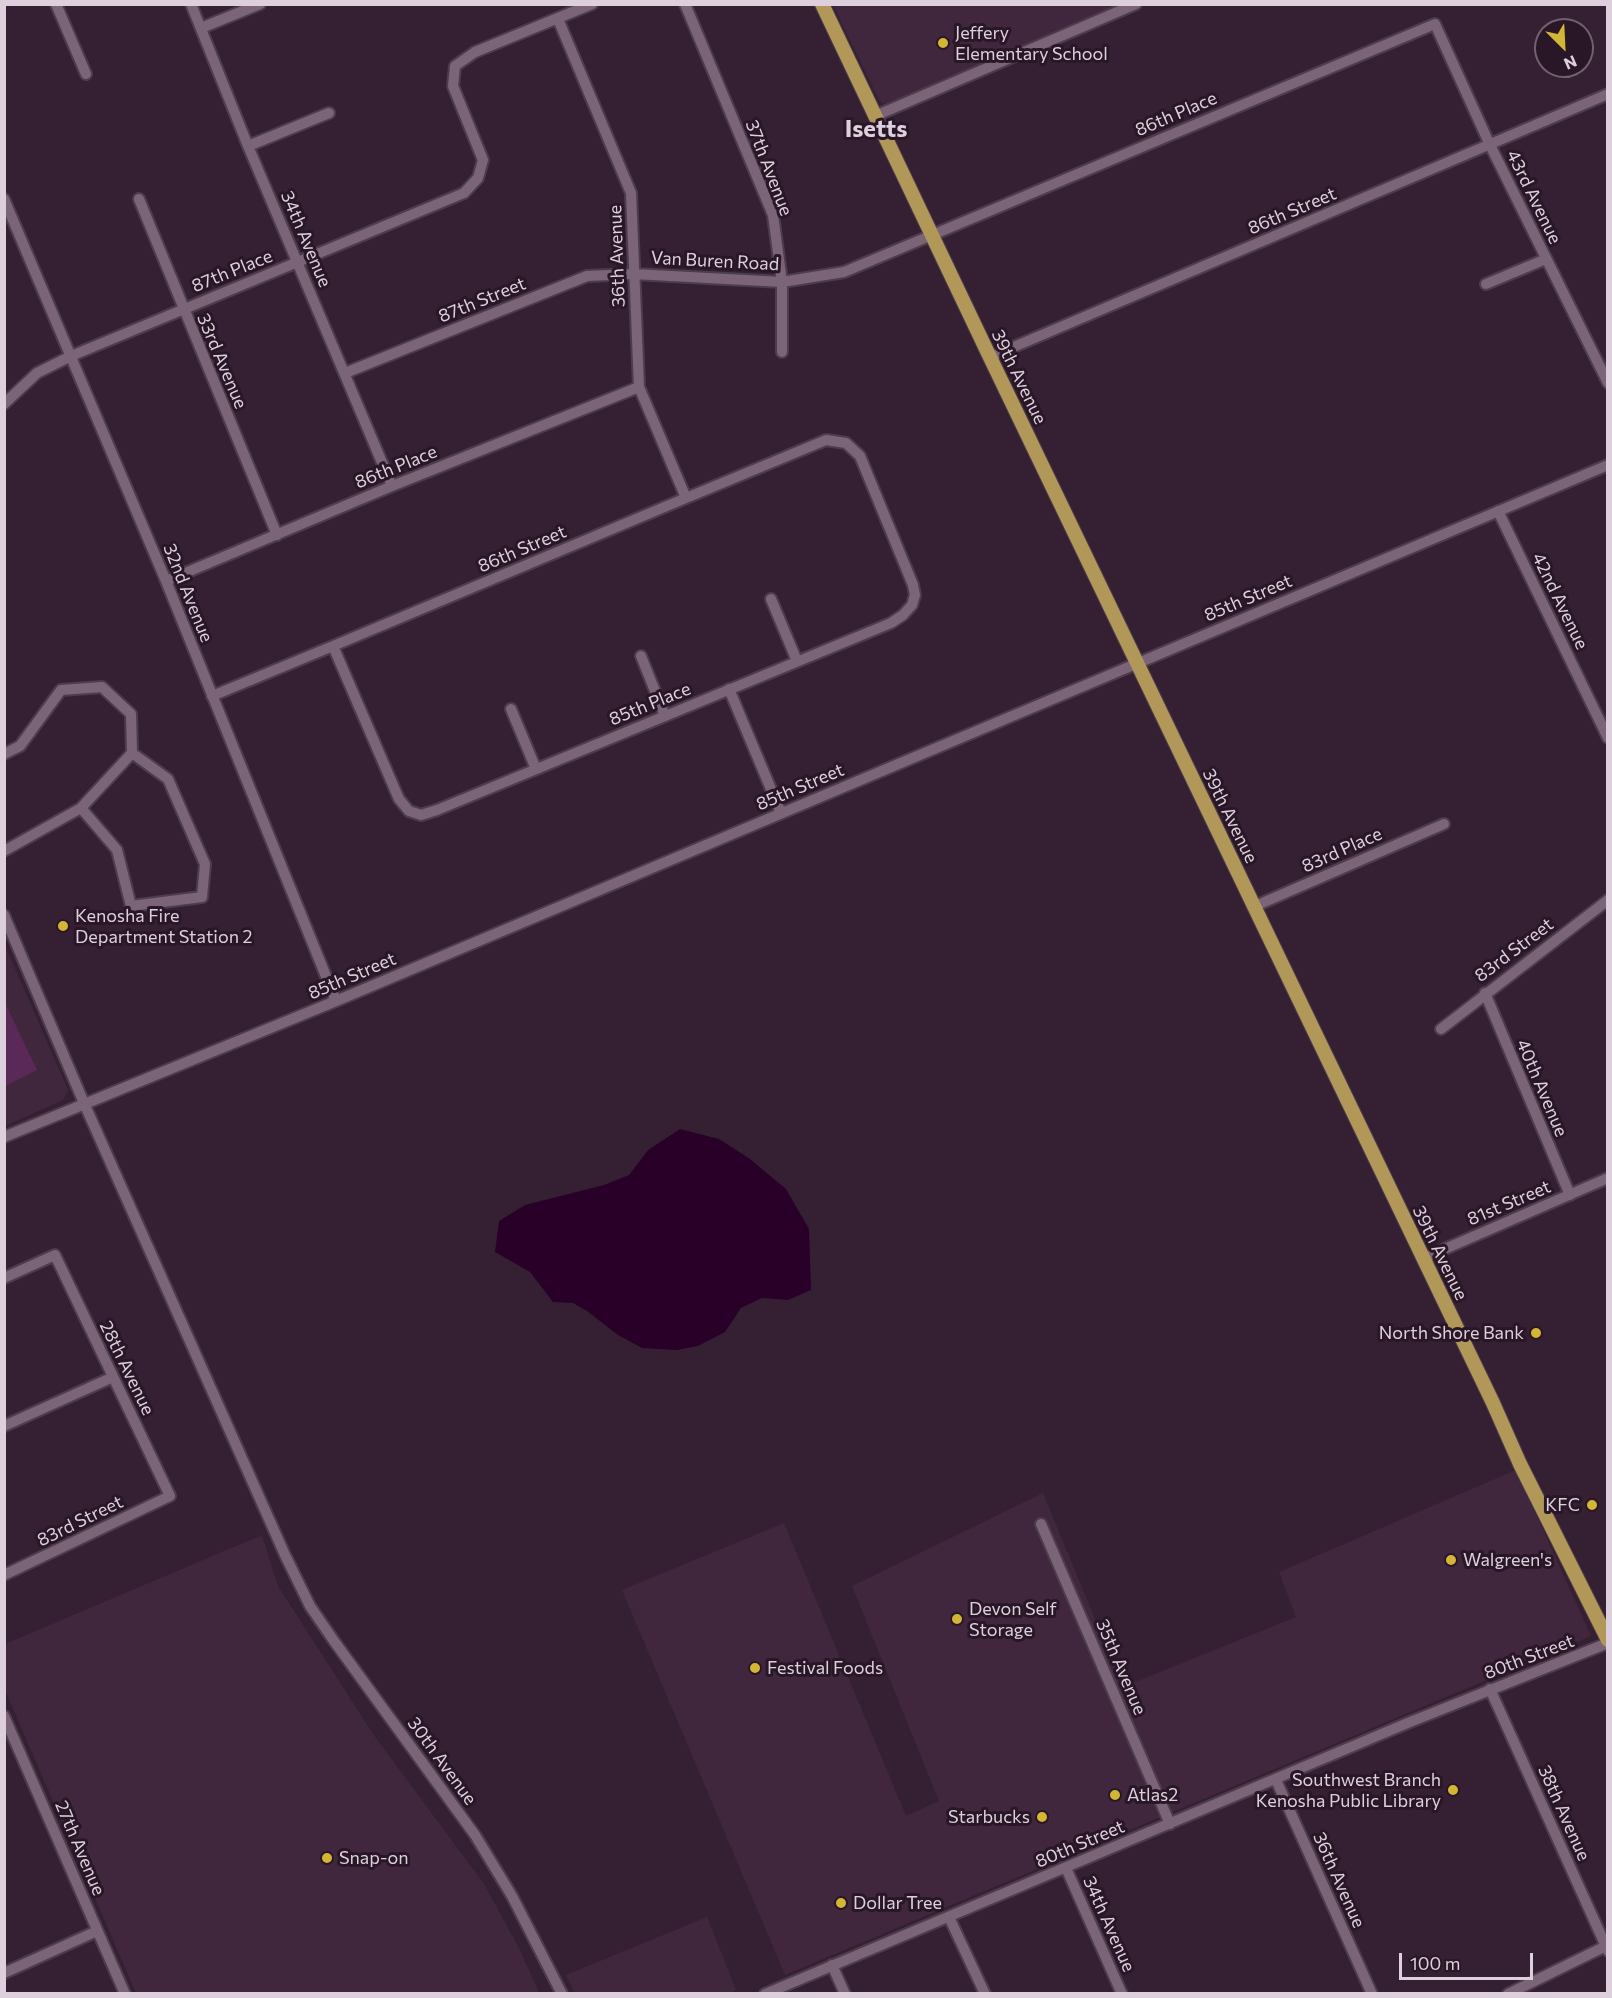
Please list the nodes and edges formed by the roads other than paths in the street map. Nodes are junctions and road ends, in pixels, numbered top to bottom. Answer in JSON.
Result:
{"nodes":[{"id":1,"x":56,"y":4,"type":"edge"},
{"id":2,"x":191,"y":4,"type":"edge"},
{"id":3,"x":260,"y":4,"type":"edge"},
{"id":4,"x":592,"y":4,"type":"edge"},
{"id":5,"x":685,"y":4,"type":"edge"},
{"id":6,"x":822,"y":4,"type":"edge"},
{"id":7,"x":1136,"y":4,"type":"edge"},
{"id":8,"x":558,"y":19,"type":"junction"},
{"id":9,"x":1435,"y":24,"type":"joint"},
{"id":10,"x":201,"y":28,"type":"junction"},
{"id":11,"x":86,"y":74,"type":"dead end"},
{"id":12,"x":1608,"y":94,"type":"edge"},
{"id":13,"x":329,"y":113,"type":"dead end"},
{"id":14,"x":875,"y":116,"type":"junction"},
{"id":15,"x":1490,"y":145,"type":"junction"},
{"id":16,"x":248,"y":146,"type":"junction"},
{"id":17,"x":4,"y":199,"type":"edge"},
{"id":18,"x":139,"y":199,"type":"dead end"},
{"id":19,"x":931,"y":235,"type":"junction"},
{"id":20,"x":1546,"y":259,"type":"junction"},
{"id":21,"x":298,"y":262,"type":"junction"},
{"id":22,"x":634,"y":274,"type":"junction"},
{"id":23,"x":782,"y":282,"type":"junction"},
{"id":24,"x":1486,"y":284,"type":"dead end"},
{"id":25,"x":183,"y":310,"type":"junction"},
{"id":26,"x":782,"y":352,"type":"dead end"},
{"id":27,"x":71,"y":356,"type":"junction"},
{"id":28,"x":990,"y":357,"type":"junction"},
{"id":29,"x":345,"y":373,"type":"junction"},
{"id":30,"x":1608,"y":383,"type":"edge"},
{"id":31,"x":639,"y":387,"type":"junction"},
{"id":32,"x":4,"y":404,"type":"edge"},
{"id":33,"x":1608,"y":465,"type":"edge"},
{"id":34,"x":392,"y":486,"type":"junction"},
{"id":35,"x":686,"y":498,"type":"junction"},
{"id":36,"x":1498,"y":511,"type":"junction"},
{"id":37,"x":277,"y":535,"type":"junction"},
{"id":38,"x":166,"y":581,"type":"junction"},
{"id":39,"x":771,"y":598,"type":"dead end"},
{"id":40,"x":912,"y":605,"type":"joint"},
{"id":41,"x":333,"y":646,"type":"junction"},
{"id":42,"x":641,"y":656,"type":"dead end"},
{"id":43,"x":797,"y":661,"type":"junction"},
{"id":44,"x":1137,"y":663,"type":"junction"},
{"id":45,"x":729,"y":689,"type":"junction"},
{"id":46,"x":213,"y":696,"type":"junction"},
{"id":47,"x":511,"y":709,"type":"dead end"},
{"id":48,"x":665,"y":716,"type":"junction"},
{"id":49,"x":1608,"y":738,"type":"edge"},
{"id":50,"x":132,"y":753,"type":"junction"},
{"id":51,"x":4,"y":754,"type":"edge"},
{"id":52,"x":536,"y":769,"type":"junction"},
{"id":53,"x":81,"y":808,"type":"junction"},
{"id":54,"x":782,"y":813,"type":"junction"},
{"id":55,"x":1444,"y":824,"type":"dead end"},
{"id":56,"x":4,"y":851,"type":"edge"},
{"id":57,"x":1608,"y":900,"type":"edge"},
{"id":58,"x":1253,"y":907,"type":"junction"},
{"id":59,"x":4,"y":915,"type":"edge"},
{"id":60,"x":1485,"y":993,"type":"junction"},
{"id":61,"x":336,"y":1001,"type":"junction"},
{"id":62,"x":1441,"y":1029,"type":"dead end"},
{"id":63,"x":84,"y":1104,"type":"junction"},
{"id":64,"x":4,"y":1137,"type":"edge"},
{"id":65,"x":1608,"y":1178,"type":"edge"},
{"id":66,"x":1570,"y":1195,"type":"junction"},
{"id":67,"x":1424,"y":1258,"type":"junction"},
{"id":68,"x":4,"y":1278,"type":"edge"},
{"id":69,"x":113,"y":1377,"type":"junction"},
{"id":70,"x":4,"y":1426,"type":"edge"},
{"id":71,"x":170,"y":1496,"type":"joint"},
{"id":72,"x":1041,"y":1524,"type":"dead end"},
{"id":73,"x":4,"y":1575,"type":"edge"},
{"id":74,"x":1608,"y":1642,"type":"edge"},
{"id":75,"x":1490,"y":1689,"type":"junction"},
{"id":76,"x":4,"y":1716,"type":"edge"},
{"id":77,"x":1276,"y":1780,"type":"junction"},
{"id":78,"x":1170,"y":1824,"type":"junction"},
{"id":79,"x":1066,"y":1868,"type":"junction"},
{"id":80,"x":949,"y":1917,"type":"junction"},
{"id":81,"x":97,"y":1931,"type":"junction"},
{"id":82,"x":1607,"y":1947,"type":"edge"},
{"id":83,"x":832,"y":1965,"type":"junction"},
{"id":84,"x":4,"y":1973,"type":"edge"},
{"id":85,"x":125,"y":1994,"type":"edge"},
{"id":86,"x":562,"y":1994,"type":"edge"},
{"id":87,"x":765,"y":1994,"type":"edge"},
{"id":88,"x":845,"y":1994,"type":"edge"},
{"id":89,"x":985,"y":1994,"type":"edge"},
{"id":90,"x":1122,"y":1994,"type":"edge"},
{"id":91,"x":1372,"y":1994,"type":"edge"},
{"id":92,"x":1508,"y":1994,"type":"edge"}],
"edges":[{"from":1,"to":11,"type":"street"},
{"from":2,"to":10,"type":"street","name":"34th Avenue"},
{"from":3,"to":10,"type":"street"},
{"from":4,"to":8,"type":"street"},
{"from":5,"to":23,"type":"street","name":"37th Avenue"},
{"from":6,"to":14,"type":"main road","name":"39th Avenue"},
{"from":7,"to":14,"type":"street"},
{"from":8,"to":21,"type":"street","name":"87th Place"},
{"from":8,"to":22,"type":"street","name":"36th Avenue"},
{"from":9,"to":15,"type":"street","name":"43rd Avenue"},
{"from":9,"to":19,"type":"street","name":"86th Place"},
{"from":10,"to":16,"type":"street","name":"34th Avenue"},
{"from":12,"to":15,"type":"street","name":"86th Street"},
{"from":13,"to":16,"type":"street"},
{"from":14,"to":19,"type":"main road","name":"39th Avenue"},
{"from":15,"to":20,"type":"street","name":"43rd Avenue"},
{"from":15,"to":28,"type":"street","name":"86th Street"},
{"from":16,"to":21,"type":"street","name":"34th Avenue"},
{"from":17,"to":27,"type":"street","name":"32nd Avenue"},
{"from":18,"to":25,"type":"street","name":"33rd Avenue"},
{"from":19,"to":23,"type":"street","name":"Van Buren Road"},
{"from":19,"to":28,"type":"main road","name":"39th Avenue"},
{"from":20,"to":24,"type":"street"},
{"from":20,"to":30,"type":"street","name":"43rd Avenue"},
{"from":21,"to":25,"type":"street","name":"87th Place"},
{"from":21,"to":29,"type":"street","name":"34th Avenue"},
{"from":22,"to":23,"type":"street","name":"Van Buren Road"},
{"from":22,"to":29,"type":"street","name":"87th Street"},
{"from":22,"to":31,"type":"street","name":"36th Avenue"},
{"from":23,"to":26,"type":"street","name":"37th Avenue"},
{"from":25,"to":27,"type":"street","name":"87th Place"},
{"from":25,"to":37,"type":"street","name":"33rd Avenue"},
{"from":27,"to":32,"type":"street","name":"87th Place"},
{"from":27,"to":38,"type":"street","name":"32nd Avenue"},
{"from":28,"to":44,"type":"main road","name":"39th Avenue"},
{"from":29,"to":34,"type":"street","name":"34th Avenue"},
{"from":31,"to":34,"type":"street","name":"86th Place"},
{"from":31,"to":35,"type":"street","name":"36th Avenue"},
{"from":33,"to":36,"type":"street","name":"85th Street"},
{"from":34,"to":37,"type":"street","name":"86th Place"},
{"from":35,"to":40,"type":"street","name":"86th Street"},
{"from":35,"to":41,"type":"street","name":"86th Street"},
{"from":36,"to":44,"type":"street","name":"85th Street"},
{"from":36,"to":49,"type":"street","name":"42nd Avenue"},
{"from":37,"to":38,"type":"street","name":"86th Place"},
{"from":38,"to":46,"type":"street","name":"32nd Avenue"},
{"from":39,"to":43,"type":"street"},
{"from":40,"to":43,"type":"street","name":"85th Place"},
{"from":41,"to":46,"type":"street","name":"86th Street"},
{"from":41,"to":52,"type":"street","name":"85th Place"},
{"from":42,"to":48,"type":"street"},
{"from":43,"to":45,"type":"street","name":"85th Place"},
{"from":44,"to":54,"type":"street","name":"85th Street"},
{"from":44,"to":58,"type":"main road","name":"39th Avenue"},
{"from":45,"to":48,"type":"street","name":"85th Place"},
{"from":45,"to":54,"type":"street"},
{"from":46,"to":61,"type":"street","name":"32nd Avenue"},
{"from":47,"to":52,"type":"street"},
{"from":48,"to":52,"type":"street","name":"85th Place"},
{"from":50,"to":51,"type":"street"},
{"from":50,"to":53,"type":"street"},
{"from":50,"to":53,"type":"street"},
{"from":53,"to":56,"type":"street"},
{"from":54,"to":61,"type":"street","name":"85th Street"},
{"from":55,"to":58,"type":"street","name":"83rd Place"},
{"from":57,"to":60,"type":"street","name":"83rd Street"},
{"from":58,"to":67,"type":"main road","name":"39th Avenue"},
{"from":59,"to":63,"type":"street","name":"30th Avenue"},
{"from":60,"to":62,"type":"street","name":"83rd Street"},
{"from":60,"to":66,"type":"street","name":"40th Avenue"},
{"from":61,"to":63,"type":"street","name":"85th Street"},
{"from":63,"to":64,"type":"street","name":"85th Street"},
{"from":63,"to":86,"type":"street","name":"30th Avenue"},
{"from":65,"to":66,"type":"street","name":"81st Street"},
{"from":66,"to":67,"type":"street","name":"81st Street"},
{"from":67,"to":74,"type":"main road","name":"39th Avenue"},
{"from":68,"to":69,"type":"street","name":"28th Avenue"},
{"from":69,"to":70,"type":"street"},
{"from":69,"to":71,"type":"street","name":"28th Avenue"},
{"from":71,"to":73,"type":"street","name":"83rd Street"},
{"from":72,"to":78,"type":"street","name":"35th Avenue"},
{"from":74,"to":75,"type":"street","name":"80th Street"},
{"from":75,"to":77,"type":"street","name":"80th Street"},
{"from":75,"to":82,"type":"street","name":"38th Avenue"},
{"from":76,"to":81,"type":"street","name":"27th Avenue"},
{"from":77,"to":78,"type":"street","name":"80th Street"},
{"from":77,"to":91,"type":"street","name":"36th Avenue"},
{"from":78,"to":79,"type":"street","name":"80th Street"},
{"from":79,"to":80,"type":"street","name":"80th Street"},
{"from":79,"to":90,"type":"street","name":"34th Avenue"},
{"from":80,"to":83,"type":"street","name":"80th Street"},
{"from":80,"to":89,"type":"street"},
{"from":81,"to":84,"type":"street"},
{"from":81,"to":85,"type":"street","name":"27th Avenue"},
{"from":82,"to":92,"type":"street"},
{"from":83,"to":87,"type":"street","name":"80th Street"},
{"from":83,"to":88,"type":"street"}]}
